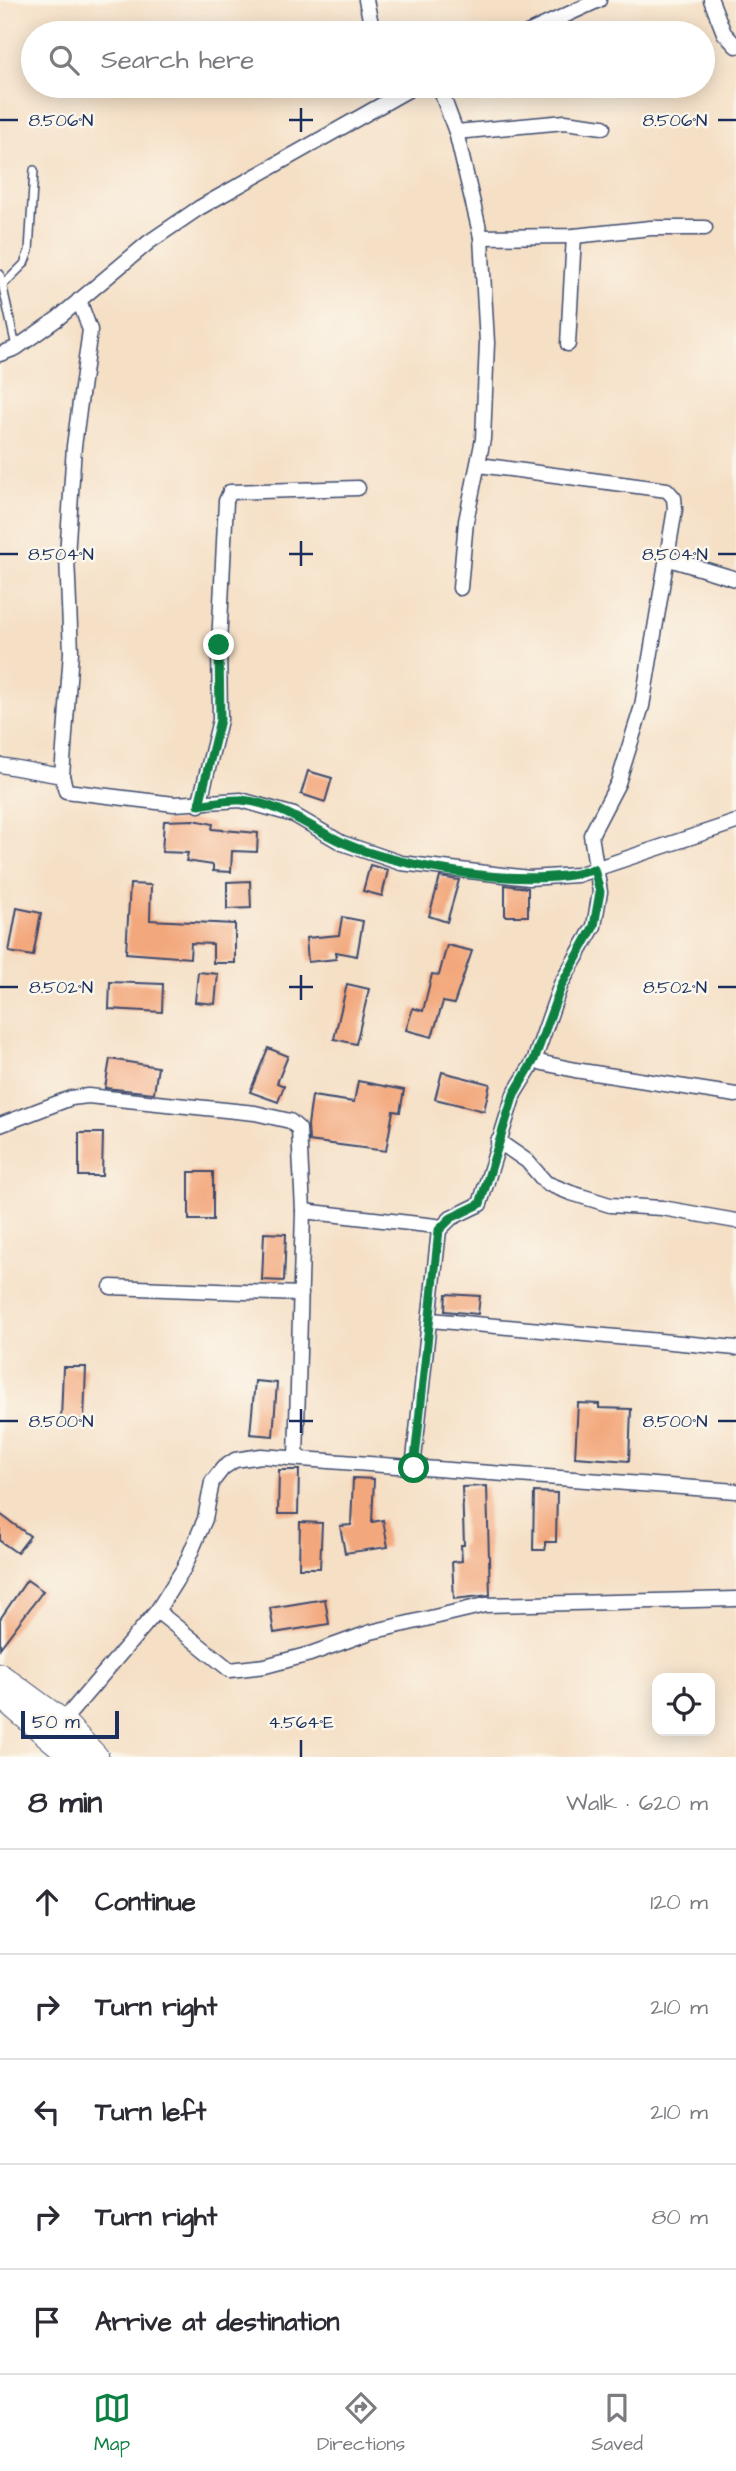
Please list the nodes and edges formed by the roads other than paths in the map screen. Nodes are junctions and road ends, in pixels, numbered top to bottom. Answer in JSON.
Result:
{"nodes":[{"id":1,"x":366,"y":0,"type":"edge"},
{"id":2,"x":599,"y":0,"type":"edge"},
{"id":3,"x":711,"y":0,"type":"edge"},
{"id":4,"x":370,"y":21,"type":"edge"},
{"id":5,"x":553,"y":21,"type":"edge"},
{"id":6,"x":736,"y":46,"type":"edge"},
{"id":7,"x":379,"y":98,"type":"edge"},
{"id":8,"x":443,"y":98,"type":"edge"},
{"id":9,"x":603,"y":127,"type":"dead end"},
{"id":10,"x":456,"y":132,"type":"junction"},
{"id":11,"x":34,"y":170,"type":"dead end"},
{"id":12,"x":705,"y":228,"type":"dead end"},
{"id":13,"x":574,"y":236,"type":"junction"},
{"id":14,"x":481,"y":237,"type":"junction"},
{"id":15,"x":0,"y":274,"type":"edge"},
{"id":16,"x":3,"y":285,"type":"junction"},
{"id":17,"x":79,"y":300,"type":"junction"},
{"id":18,"x":568,"y":344,"type":"dead end"},
{"id":19,"x":16,"y":348,"type":"junction"},
{"id":20,"x":0,"y":354,"type":"edge"},
{"id":21,"x":480,"y":465,"type":"junction"},
{"id":22,"x":358,"y":488,"type":"dead end"},
{"id":23,"x":666,"y":558,"type":"junction"},
{"id":24,"x":736,"y":579,"type":"edge"},
{"id":25,"x":460,"y":588,"type":"dead end"},
{"id":26,"x":0,"y":765,"type":"edge"},
{"id":27,"x":62,"y":776,"type":"junction"},
{"id":28,"x":199,"y":805,"type":"junction"},
{"id":29,"x":736,"y":822,"type":"edge"},
{"id":30,"x":594,"y":869,"type":"junction"},
{"id":31,"x":534,"y":1060,"type":"junction"},
{"id":32,"x":736,"y":1095,"type":"edge"},
{"id":33,"x":0,"y":1125,"type":"edge"},
{"id":34,"x":498,"y":1141,"type":"junction"},
{"id":35,"x":303,"y":1211,"type":"junction"},
{"id":36,"x":736,"y":1222,"type":"edge"},
{"id":37,"x":439,"y":1230,"type":"junction"},
{"id":38,"x":111,"y":1287,"type":"dead end"},
{"id":39,"x":301,"y":1294,"type":"junction"},
{"id":40,"x":431,"y":1320,"type":"junction"},
{"id":41,"x":736,"y":1348,"type":"edge"},
{"id":42,"x":296,"y":1458,"type":"junction"},
{"id":43,"x":414,"y":1468,"type":"junction"},
{"id":44,"x":736,"y":1491,"type":"edge"},
{"id":45,"x":736,"y":1599,"type":"edge"},
{"id":46,"x":157,"y":1611,"type":"junction"},
{"id":47,"x":0,"y":1675,"type":"edge"},
{"id":48,"x":0,"y":1696,"type":"edge"},
{"id":49,"x":63,"y":1721,"type":"junction"},
{"id":50,"x":72,"y":1757,"type":"edge"},
{"id":51,"x":97,"y":1757,"type":"edge"}],
"edges":[{"from":1,"to":4,"type":"street"},
{"from":2,"to":5,"type":"street"},
{"from":3,"to":6,"type":"street"},
{"from":7,"to":17,"type":"street"},
{"from":8,"to":10,"type":"street"},
{"from":9,"to":10,"type":"street"},
{"from":10,"to":14,"type":"street"},
{"from":11,"to":16,"type":"lane"},
{"from":12,"to":13,"type":"street"},
{"from":13,"to":14,"type":"street"},
{"from":13,"to":18,"type":"street"},
{"from":14,"to":21,"type":"street"},
{"from":15,"to":16,"type":"lane"},
{"from":16,"to":19,"type":"lane"},
{"from":17,"to":19,"type":"street"},
{"from":17,"to":27,"type":"street"},
{"from":19,"to":20,"type":"street"},
{"from":21,"to":23,"type":"street"},
{"from":21,"to":25,"type":"street"},
{"from":22,"to":28,"type":"street"},
{"from":23,"to":24,"type":"street"},
{"from":23,"to":30,"type":"street"},
{"from":26,"to":27,"type":"street"},
{"from":27,"to":28,"type":"street"},
{"from":28,"to":30,"type":"street"},
{"from":29,"to":30,"type":"street"},
{"from":30,"to":31,"type":"street"},
{"from":31,"to":32,"type":"street"},
{"from":31,"to":34,"type":"street"},
{"from":33,"to":35,"type":"street"},
{"from":34,"to":36,"type":"street"},
{"from":34,"to":37,"type":"street"},
{"from":35,"to":37,"type":"street"},
{"from":35,"to":39,"type":"street"},
{"from":37,"to":40,"type":"street"},
{"from":38,"to":39,"type":"street"},
{"from":39,"to":42,"type":"street"},
{"from":40,"to":41,"type":"street"},
{"from":40,"to":43,"type":"street"},
{"from":42,"to":43,"type":"street"},
{"from":42,"to":46,"type":"street"},
{"from":43,"to":44,"type":"street"},
{"from":45,"to":46,"type":"street"},
{"from":46,"to":49,"type":"street"},
{"from":47,"to":49,"type":"main road"},
{"from":48,"to":50,"type":"main road"},
{"from":49,"to":51,"type":"main road"}]}
